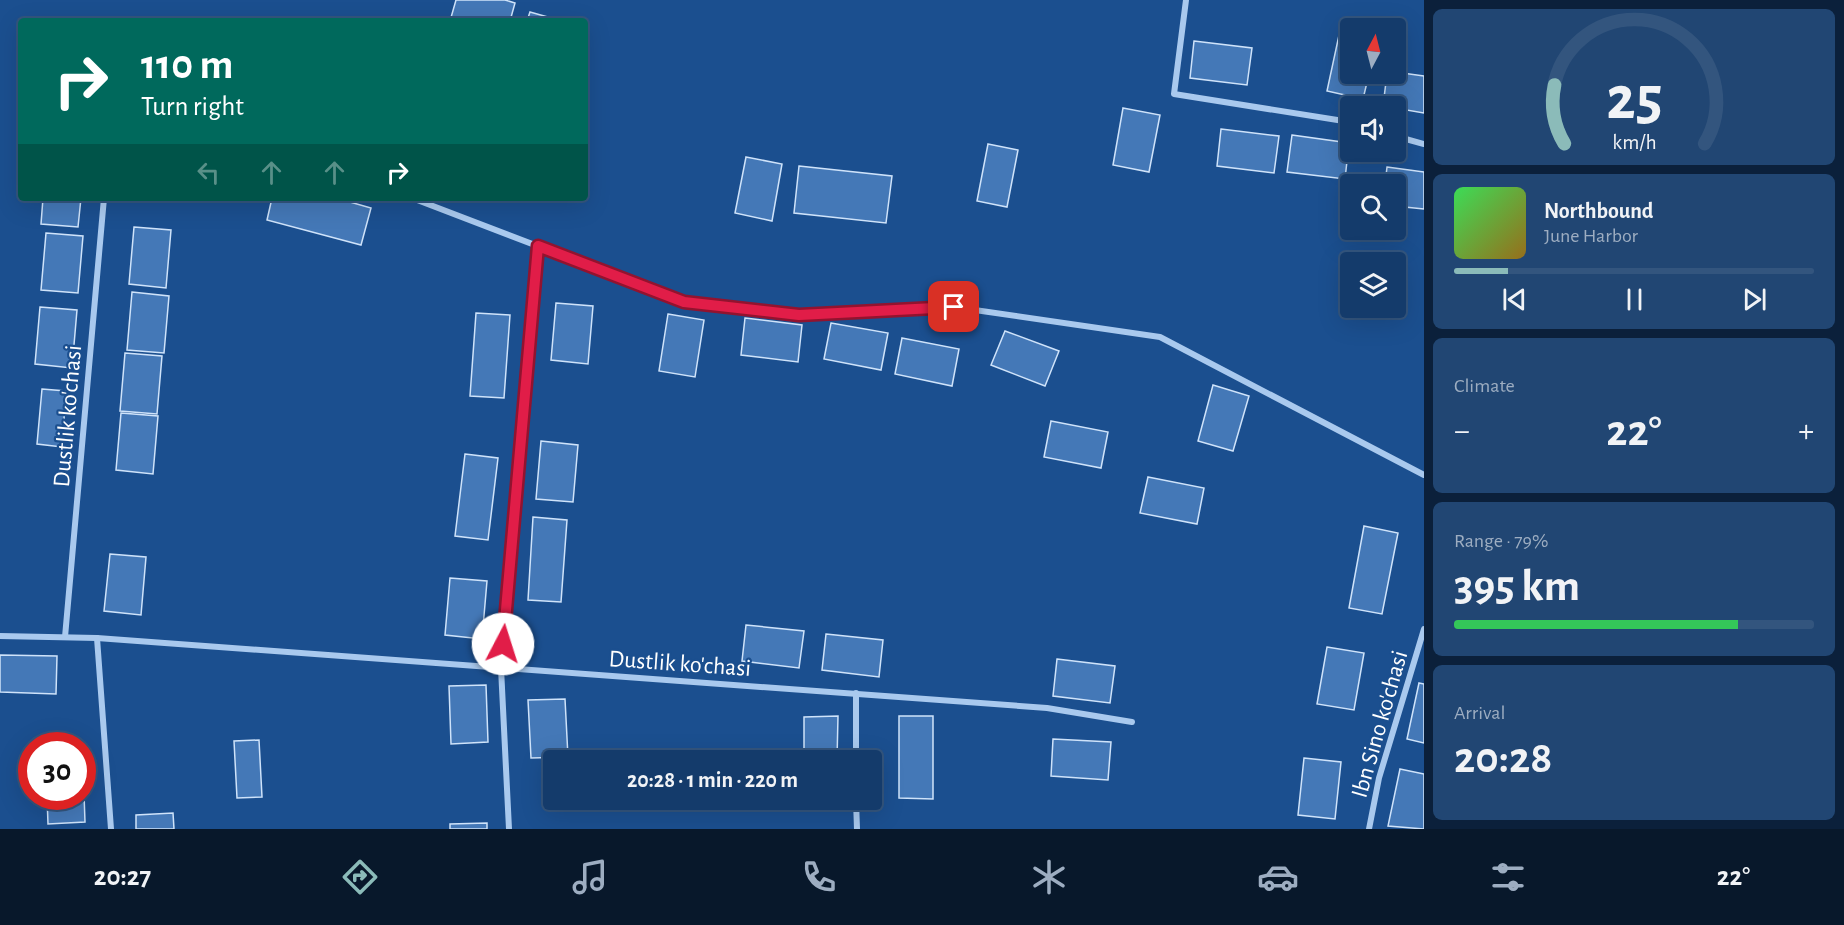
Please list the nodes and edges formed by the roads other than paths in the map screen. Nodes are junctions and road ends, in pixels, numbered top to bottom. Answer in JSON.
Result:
{"nodes":[{"id":1,"x":1186,"y":0,"type":"edge"},
{"id":2,"x":1340,"y":120,"type":"edge"},
{"id":3,"x":1406,"y":139,"type":"edge"},
{"id":4,"x":1424,"y":144,"type":"edge"},
{"id":5,"x":104,"y":201,"type":"edge"},
{"id":6,"x":420,"y":201,"type":"edge"},
{"id":7,"x":538,"y":246,"type":"junction"},
{"id":8,"x":1424,"y":475,"type":"edge"},
{"id":9,"x":1424,"y":629,"type":"edge"},
{"id":10,"x":0,"y":636,"type":"edge"},
{"id":11,"x":65,"y":637,"type":"junction"},
{"id":12,"x":97,"y":638,"type":"junction"},
{"id":13,"x":501,"y":668,"type":"junction"},
{"id":14,"x":856,"y":693,"type":"junction"},
{"id":15,"x":1132,"y":722,"type":"dead end"},
{"id":16,"x":856,"y":750,"type":"edge"},
{"id":17,"x":856,"y":810,"type":"edge"},
{"id":18,"x":111,"y":829,"type":"edge"},
{"id":19,"x":509,"y":829,"type":"edge"},
{"id":20,"x":856,"y":829,"type":"edge"},
{"id":21,"x":1370,"y":829,"type":"edge"}],
"edges":[{"from":1,"to":2,"type":"street"},
{"from":3,"to":4,"type":"street"},
{"from":5,"to":11,"type":"street","name":"Dustlik ko'chasi"},
{"from":6,"to":7,"type":"street"},
{"from":7,"to":8,"type":"street"},
{"from":7,"to":13,"type":"street"},
{"from":9,"to":21,"type":"street","name":"Ibn Sino ko'chasi"},
{"from":10,"to":11,"type":"street","name":"Dustlik ko'chasi"},
{"from":11,"to":12,"type":"street","name":"Dustlik ko'chasi"},
{"from":12,"to":13,"type":"street","name":"Dustlik ko'chasi"},
{"from":12,"to":18,"type":"street"},
{"from":13,"to":14,"type":"street","name":"Dustlik ko'chasi"},
{"from":13,"to":19,"type":"street"},
{"from":14,"to":15,"type":"street","name":"Dustlik ko'chasi"},
{"from":14,"to":16,"type":"street"},
{"from":17,"to":20,"type":"street"}]}
